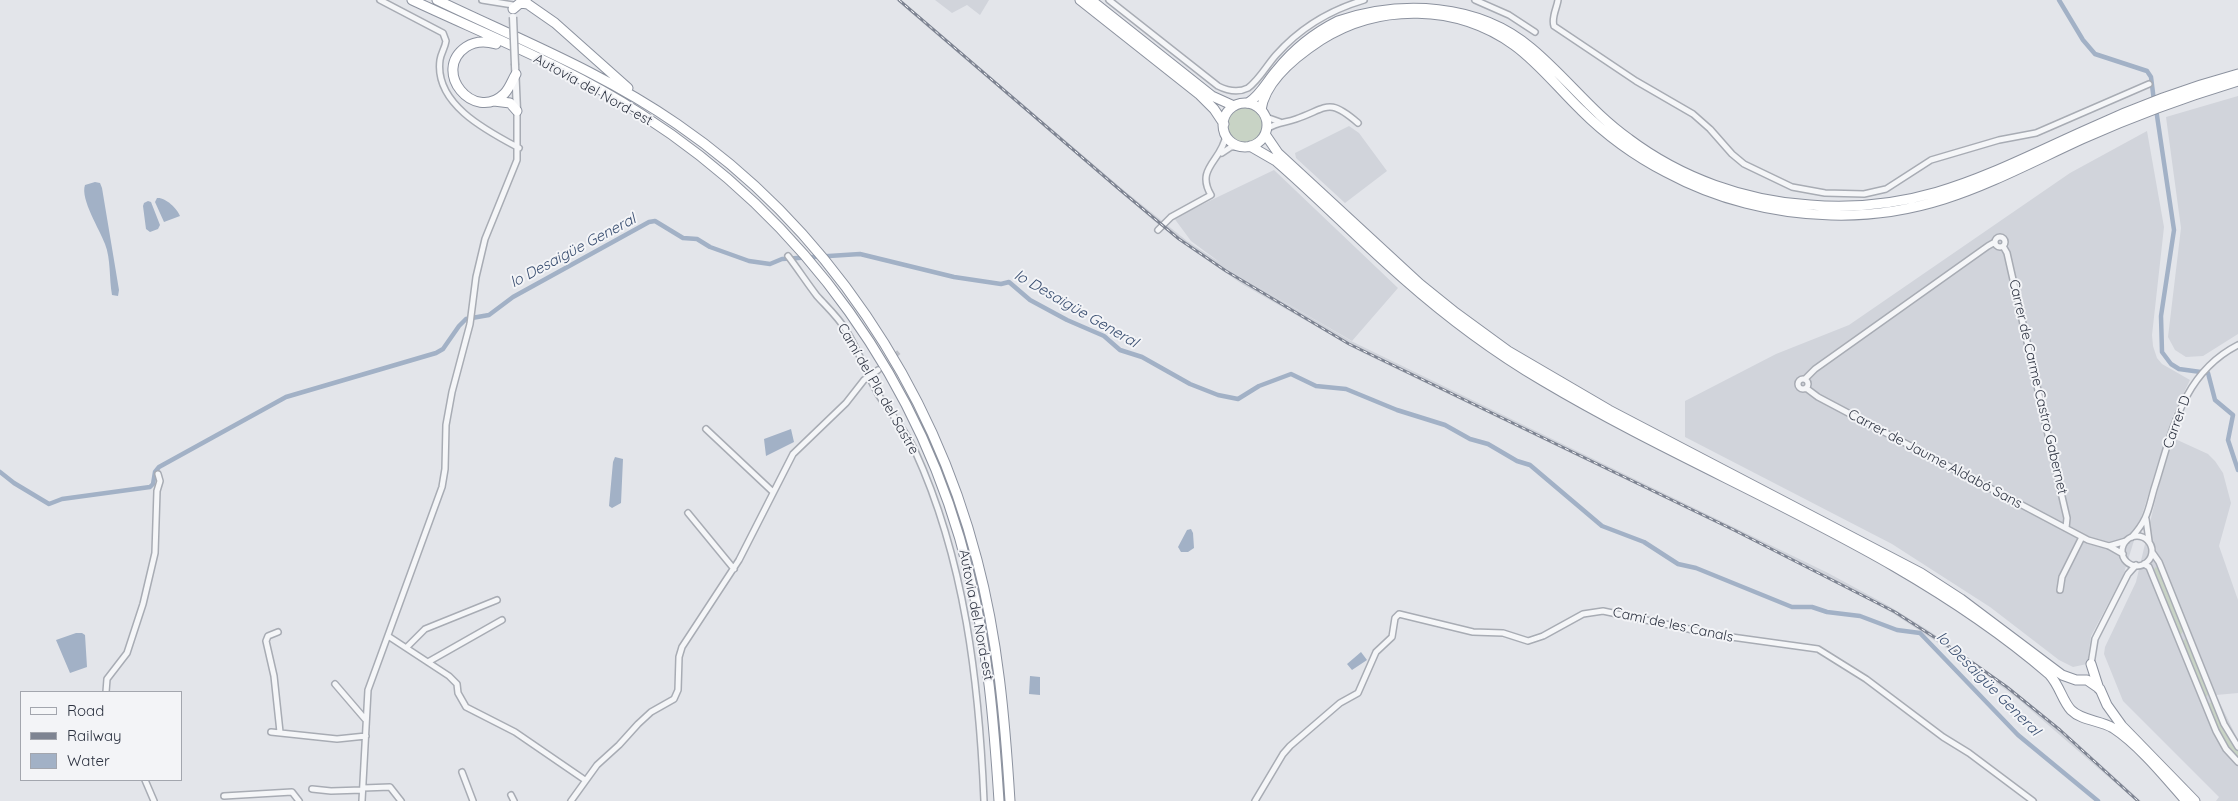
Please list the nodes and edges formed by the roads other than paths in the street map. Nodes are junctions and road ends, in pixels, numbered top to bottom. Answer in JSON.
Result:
{"nodes":[{"id":1,"x":380,"y":0,"type":"edge"},
{"id":2,"x":412,"y":0,"type":"edge"},
{"id":3,"x":437,"y":0,"type":"edge"},
{"id":4,"x":482,"y":0,"type":"edge"},
{"id":5,"x":1071,"y":0,"type":"edge"},
{"id":6,"x":1080,"y":0,"type":"edge"},
{"id":7,"x":1091,"y":0,"type":"edge"},
{"id":8,"x":1109,"y":0,"type":"edge"},
{"id":9,"x":1364,"y":0,"type":"edge"},
{"id":10,"x":1475,"y":0,"type":"edge"},
{"id":11,"x":1558,"y":0,"type":"edge"},
{"id":12,"x":525,"y":2,"type":"edge"},
{"id":13,"x":513,"y":8,"type":"edge"},
{"id":14,"x":1535,"y":32,"type":"dead end"},
{"id":15,"x":516,"y":69,"type":"junction"},
{"id":16,"x":2238,"y":74,"type":"edge"},
{"id":17,"x":1181,"y":79,"type":"junction"},
{"id":18,"x":2238,"y":81,"type":"edge"},
{"id":19,"x":2149,"y":84,"type":"dead end"},
{"id":20,"x":494,"y":100,"type":"junction"},
{"id":21,"x":2162,"y":102,"type":"junction"},
{"id":22,"x":1248,"y":103,"type":"junction"},
{"id":23,"x":1234,"y":106,"type":"junction"},
{"id":24,"x":631,"y":108,"type":"junction"},
{"id":25,"x":2146,"y":108,"type":"junction"},
{"id":26,"x":656,"y":110,"type":"junction"},
{"id":27,"x":517,"y":111,"type":"junction"},
{"id":28,"x":1264,"y":114,"type":"junction"},
{"id":29,"x":1280,"y":122,"type":"junction"},
{"id":30,"x":1358,"y":123,"type":"dead end"},
{"id":31,"x":1224,"y":124,"type":"junction"},
{"id":32,"x":1266,"y":132,"type":"junction"},
{"id":33,"x":1226,"y":135,"type":"junction"},
{"id":34,"x":1246,"y":146,"type":"junction"},
{"id":35,"x":519,"y":148,"type":"junction"},
{"id":36,"x":1219,"y":155,"type":"junction"},
{"id":37,"x":1158,"y":230,"type":"dead end"},
{"id":38,"x":1995,"y":242,"type":"junction"},
{"id":39,"x":2003,"y":246,"type":"junction"},
{"id":40,"x":790,"y":258,"type":"dead end"},
{"id":41,"x":2238,"y":345,"type":"edge"},
{"id":42,"x":878,"y":370,"type":"tunnel mouth"},
{"id":43,"x":868,"y":377,"type":"junction"},
{"id":44,"x":1805,"y":379,"type":"junction"},
{"id":45,"x":1806,"y":388,"type":"junction"},
{"id":46,"x":706,"y":429,"type":"dead end"},
{"id":47,"x":158,"y":474,"type":"dead end"},
{"id":48,"x":773,"y":492,"type":"junction"},
{"id":49,"x":688,"y":513,"type":"dead end"},
{"id":50,"x":2146,"y":519,"type":"junction"},
{"id":51,"x":2066,"y":528,"type":"junction"},
{"id":52,"x":2082,"y":537,"type":"junction"},
{"id":53,"x":2132,"y":537,"type":"junction"},
{"id":54,"x":2126,"y":541,"type":"junction"},
{"id":55,"x":2149,"y":541,"type":"junction"},
{"id":56,"x":2109,"y":546,"type":"junction"},
{"id":57,"x":2152,"y":552,"type":"junction"},
{"id":58,"x":2123,"y":554,"type":"junction"},
{"id":59,"x":2158,"y":559,"type":"junction"},
{"id":60,"x":2126,"y":560,"type":"junction"},
{"id":61,"x":2136,"y":565,"type":"junction"},
{"id":62,"x":2146,"y":565,"type":"junction"},
{"id":63,"x":734,"y":569,"type":"junction"},
{"id":64,"x":2128,"y":574,"type":"junction"},
{"id":65,"x":2060,"y":590,"type":"dead end"},
{"id":66,"x":497,"y":600,"type":"dead end"},
{"id":67,"x":502,"y":620,"type":"dead end"},
{"id":68,"x":278,"y":632,"type":"dead end"},
{"id":69,"x":2187,"y":634,"type":"junction"},
{"id":70,"x":388,"y":636,"type":"junction"},
{"id":71,"x":2178,"y":638,"type":"junction"},
{"id":72,"x":407,"y":647,"type":"junction"},
{"id":73,"x":428,"y":662,"type":"junction"},
{"id":74,"x":2091,"y":664,"type":"junction"},
{"id":75,"x":2079,"y":679,"type":"junction"},
{"id":76,"x":335,"y":684,"type":"dead end"},
{"id":77,"x":2100,"y":689,"type":"junction"},
{"id":78,"x":106,"y":691,"type":"edge"},
{"id":79,"x":2065,"y":698,"type":"junction"},
{"id":80,"x":2213,"y":698,"type":"junction"},
{"id":81,"x":2203,"y":702,"type":"junction"},
{"id":82,"x":2107,"y":705,"type":"junction"},
{"id":83,"x":366,"y":719,"type":"junction"},
{"id":84,"x":2093,"y":720,"type":"junction"},
{"id":85,"x":271,"y":732,"type":"dead end"},
{"id":86,"x":280,"y":732,"type":"junction"},
{"id":87,"x":366,"y":736,"type":"junction"},
{"id":88,"x":2238,"y":747,"type":"edge"},
{"id":89,"x":2238,"y":762,"type":"edge"},
{"id":90,"x":462,"y":772,"type":"dead end"},
{"id":91,"x":585,"y":780,"type":"junction"},
{"id":92,"x":145,"y":781,"type":"edge"},
{"id":93,"x":312,"y":789,"type":"dead end"},
{"id":94,"x":362,"y":789,"type":"junction"},
{"id":95,"x":249,"y":795,"type":"junction"},
{"id":96,"x":511,"y":795,"type":"dead end"},
{"id":97,"x":224,"y":796,"type":"dead end"},
{"id":98,"x":154,"y":801,"type":"edge"},
{"id":99,"x":251,"y":801,"type":"edge"},
{"id":100,"x":299,"y":801,"type":"edge"},
{"id":101,"x":362,"y":801,"type":"edge"},
{"id":102,"x":401,"y":801,"type":"edge"},
{"id":103,"x":473,"y":801,"type":"edge"},
{"id":104,"x":514,"y":801,"type":"edge"},
{"id":105,"x":571,"y":801,"type":"edge"},
{"id":106,"x":984,"y":801,"type":"edge"},
{"id":107,"x":999,"y":801,"type":"edge"},
{"id":108,"x":1010,"y":801,"type":"edge"},
{"id":109,"x":1255,"y":801,"type":"edge"},
{"id":110,"x":2033,"y":801,"type":"edge"},
{"id":111,"x":2186,"y":801,"type":"edge"},
{"id":112,"x":2195,"y":801,"type":"edge"}],
"edges":[{"from":1,"to":35,"type":"street"},
{"from":2,"to":24,"type":"highway","name":"Autovia del Nord-est"},
{"from":3,"to":26,"type":"highway","name":"Autovia del Nord-est"},
{"from":4,"to":13,"type":"street"},
{"from":5,"to":17,"type":"highway"},
{"from":6,"to":17,"type":"highway"},
{"from":7,"to":23,"type":"highway"},
{"from":8,"to":9,"type":"street"},
{"from":10,"to":14,"type":"street"},
{"from":11,"to":19,"type":"street"},
{"from":12,"to":13,"type":"highway"},
{"from":12,"to":26,"type":"highway"},
{"from":13,"to":15,"type":"street","bridge":true},
{"from":15,"to":20,"type":"highway"},
{"from":15,"to":27,"type":"street"},
{"from":16,"to":21,"type":"highway"},
{"from":17,"to":31,"type":"highway"},
{"from":18,"to":21,"type":"highway"},
{"from":20,"to":24,"type":"highway"},
{"from":20,"to":27,"type":"highway"},
{"from":21,"to":25,"type":"highway"},
{"from":22,"to":23,"type":"highway"},
{"from":22,"to":25,"type":"highway"},
{"from":22,"to":28,"type":"highway"},
{"from":23,"to":31,"type":"highway"},
{"from":24,"to":107,"type":"highway","name":"Autovia del Nord-est"},
{"from":25,"to":28,"type":"highway"},
{"from":26,"to":108,"type":"highway","name":"Autovia del Nord-est"},
{"from":27,"to":35,"type":"street"},
{"from":28,"to":29,"type":"street"},
{"from":28,"to":32,"type":"highway"},
{"from":29,"to":30,"type":"street"},
{"from":29,"to":32,"type":"street"},
{"from":31,"to":33,"type":"highway"},
{"from":32,"to":34,"type":"highway"},
{"from":32,"to":75,"type":"highway"},
{"from":33,"to":34,"type":"highway"},
{"from":33,"to":36,"type":"street"},
{"from":34,"to":36,"type":"street"},
{"from":34,"to":79,"type":"highway"},
{"from":35,"to":70,"type":"street"},
{"from":36,"to":37,"type":"street"},
{"from":38,"to":39,"type":"street"},
{"from":38,"to":39,"type":"street"},
{"from":38,"to":44,"type":"street"},
{"from":39,"to":51,"type":"street","name":"Carrer de Carme Castro Gabernet"},
{"from":40,"to":43,"type":"street","name":"Camí del Pla del Sastre"},
{"from":41,"to":50,"type":"street","name":"Carrer D"},
{"from":42,"to":43,"type":"street"},
{"from":43,"to":48,"type":"street"},
{"from":43,"to":106,"type":"street","name":"Camí del Pla del Sastre"},
{"from":44,"to":45,"type":"street"},
{"from":44,"to":45,"type":"street"},
{"from":45,"to":51,"type":"street","name":"Carrer de Jaume Aldabó Sans"},
{"from":46,"to":48,"type":"street"},
{"from":47,"to":78,"type":"street"},
{"from":48,"to":63,"type":"street"},
{"from":49,"to":63,"type":"street"},
{"from":50,"to":53,"type":"street","name":"Carrer D"},
{"from":50,"to":55,"type":"street","name":"Carrer D"},
{"from":51,"to":52,"type":"street","name":"Carrer de Jaume Aldabó Sans"},
{"from":52,"to":56,"type":"street","name":"Carrer de Jaume Aldabó Sans"},
{"from":52,"to":65,"type":"street"},
{"from":53,"to":54,"type":"street"},
{"from":53,"to":55,"type":"street"},
{"from":54,"to":56,"type":"street"},
{"from":54,"to":58,"type":"street"},
{"from":55,"to":57,"type":"street"},
{"from":56,"to":58,"type":"street","name":"Carrer de Jaume Aldabó Sans"},
{"from":57,"to":59,"type":"street"},
{"from":57,"to":62,"type":"street"},
{"from":58,"to":60,"type":"street"},
{"from":59,"to":62,"type":"street"},
{"from":59,"to":69,"type":"street"},
{"from":60,"to":61,"type":"street"},
{"from":60,"to":64,"type":"street"},
{"from":61,"to":62,"type":"street"},
{"from":61,"to":64,"type":"street"},
{"from":62,"to":71,"type":"street"},
{"from":63,"to":91,"type":"street"},
{"from":64,"to":74,"type":"street"},
{"from":66,"to":72,"type":"street"},
{"from":67,"to":73,"type":"street"},
{"from":68,"to":86,"type":"street"},
{"from":69,"to":71,"type":"street"},
{"from":69,"to":80,"type":"street"},
{"from":70,"to":72,"type":"street"},
{"from":70,"to":83,"type":"street"},
{"from":71,"to":81,"type":"street"},
{"from":72,"to":73,"type":"street"},
{"from":73,"to":91,"type":"street"},
{"from":74,"to":75,"type":"highway"},
{"from":74,"to":77,"type":"highway"},
{"from":75,"to":77,"type":"highway"},
{"from":75,"to":79,"type":"highway"},
{"from":76,"to":83,"type":"street"},
{"from":77,"to":82,"type":"highway"},
{"from":79,"to":84,"type":"highway"},
{"from":80,"to":81,"type":"street"},
{"from":80,"to":88,"type":"street"},
{"from":81,"to":89,"type":"street"},
{"from":82,"to":84,"type":"highway"},
{"from":82,"to":112,"type":"highway"},
{"from":83,"to":87,"type":"street"},
{"from":84,"to":111,"type":"highway"},
{"from":85,"to":86,"type":"street"},
{"from":86,"to":87,"type":"street"},
{"from":87,"to":94,"type":"street"},
{"from":90,"to":103,"type":"street"},
{"from":91,"to":105,"type":"street"},
{"from":92,"to":98,"type":"street"},
{"from":93,"to":94,"type":"street"},
{"from":94,"to":101,"type":"street"},
{"from":94,"to":102,"type":"street"},
{"from":95,"to":97,"type":"street"},
{"from":95,"to":99,"type":"street"},
{"from":95,"to":100,"type":"street"},
{"from":96,"to":104,"type":"street"},
{"from":109,"to":110,"type":"street","name":"Camí de les Canals"}]}
